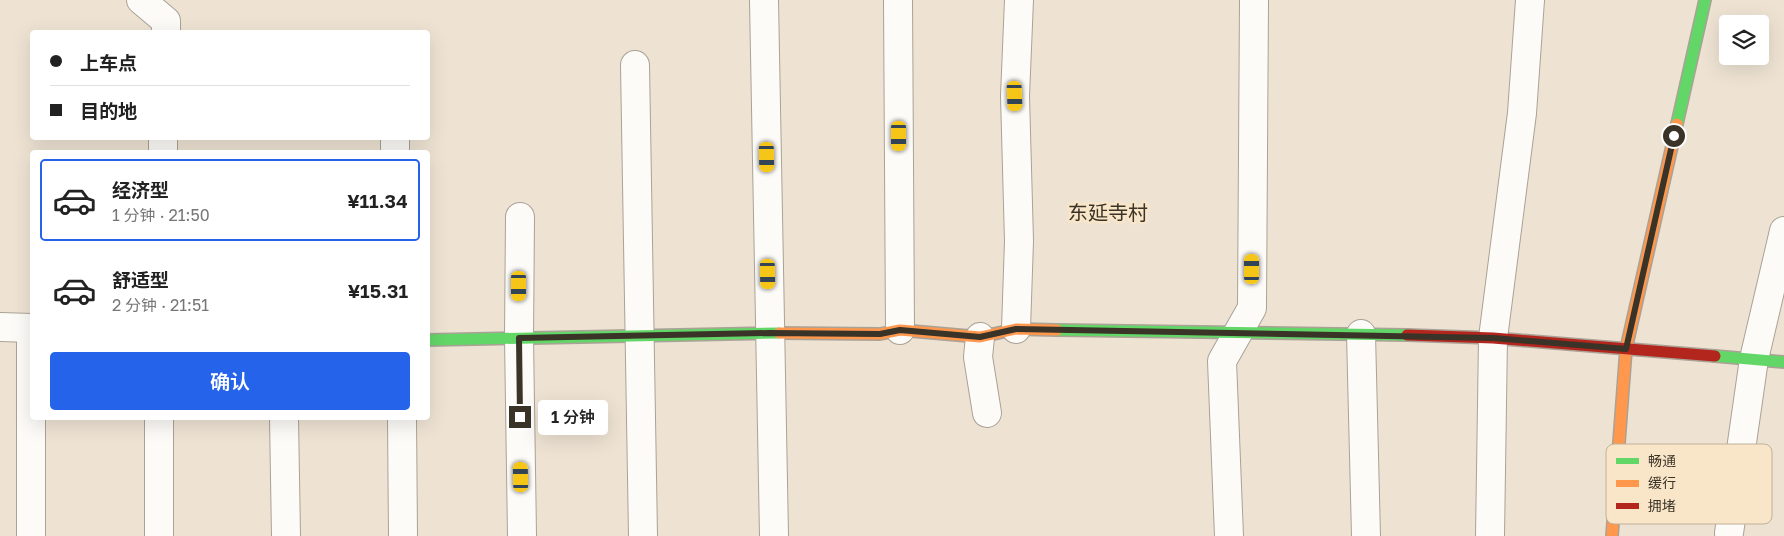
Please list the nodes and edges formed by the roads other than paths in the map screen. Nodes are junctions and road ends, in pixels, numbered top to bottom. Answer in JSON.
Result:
{"nodes":[{"id":1,"x":141,"y":0,"type":"edge"},
{"id":2,"x":764,"y":0,"type":"edge"},
{"id":3,"x":898,"y":0,"type":"edge"},
{"id":4,"x":1019,"y":0,"type":"edge"},
{"id":5,"x":1254,"y":0,"type":"edge"},
{"id":6,"x":1530,"y":0,"type":"edge"},
{"id":7,"x":1705,"y":0,"type":"edge"},
{"id":8,"x":166,"y":30,"type":"edge"},
{"id":9,"x":635,"y":65,"type":"dead end"},
{"id":10,"x":520,"y":217,"type":"dead end"},
{"id":11,"x":1784,"y":231,"type":"edge"},
{"id":12,"x":0,"y":326,"type":"edge"},
{"id":13,"x":30,"y":328,"type":"edge"},
{"id":14,"x":1016,"y":329,"type":"junction"},
{"id":15,"x":900,"y":330,"type":"junction"},
{"id":16,"x":769,"y":333,"type":"junction"},
{"id":17,"x":1235,"y":334,"type":"junction"},
{"id":18,"x":1361,"y":334,"type":"junction"},
{"id":19,"x":639,"y":335,"type":"junction"},
{"id":20,"x":980,"y":337,"type":"junction"},
{"id":21,"x":519,"y":338,"type":"junction"},
{"id":22,"x":1493,"y":338,"type":"junction"},
{"id":23,"x":430,"y":340,"type":"edge"},
{"id":24,"x":1626,"y":349,"type":"junction"},
{"id":25,"x":1754,"y":359,"type":"junction"},
{"id":26,"x":1784,"y":362,"type":"edge"},
{"id":27,"x":987,"y":413,"type":"dead end"},
{"id":28,"x":32,"y":420,"type":"edge"},
{"id":29,"x":159,"y":420,"type":"edge"},
{"id":30,"x":284,"y":420,"type":"edge"},
{"id":31,"x":402,"y":420,"type":"edge"},
{"id":32,"x":1619,"y":444,"type":"edge"},
{"id":33,"x":1742,"y":444,"type":"edge"},
{"id":34,"x":1730,"y":524,"type":"edge"},
{"id":35,"x":1729,"y":533,"type":"dead end"},
{"id":36,"x":31,"y":536,"type":"edge"},
{"id":37,"x":159,"y":536,"type":"edge"},
{"id":38,"x":286,"y":536,"type":"edge"},
{"id":39,"x":403,"y":536,"type":"edge"},
{"id":40,"x":522,"y":536,"type":"edge"},
{"id":41,"x":643,"y":536,"type":"edge"},
{"id":42,"x":774,"y":536,"type":"edge"},
{"id":43,"x":1229,"y":536,"type":"edge"},
{"id":44,"x":1366,"y":536,"type":"edge"},
{"id":45,"x":1490,"y":536,"type":"edge"}],
"edges":[{"from":1,"to":8,"type":"street"},
{"from":2,"to":16,"type":"street"},
{"from":3,"to":15,"type":"street"},
{"from":4,"to":14,"type":"street"},
{"from":5,"to":17,"type":"street"},
{"from":6,"to":22,"type":"street"},
{"from":7,"to":24,"type":"street"},
{"from":9,"to":19,"type":"street"},
{"from":10,"to":21,"type":"street"},
{"from":11,"to":25,"type":"street"},
{"from":12,"to":13,"type":"street"},
{"from":14,"to":17,"type":"street"},
{"from":14,"to":20,"type":"street"},
{"from":15,"to":16,"type":"street"},
{"from":15,"to":20,"type":"street"},
{"from":16,"to":19,"type":"street"},
{"from":16,"to":42,"type":"street"},
{"from":17,"to":18,"type":"street"},
{"from":17,"to":43,"type":"street"},
{"from":18,"to":22,"type":"street"},
{"from":18,"to":44,"type":"street"},
{"from":19,"to":21,"type":"street"},
{"from":19,"to":41,"type":"street"},
{"from":20,"to":27,"type":"street"},
{"from":21,"to":23,"type":"street"},
{"from":21,"to":40,"type":"street"},
{"from":22,"to":24,"type":"street"},
{"from":22,"to":45,"type":"street"},
{"from":24,"to":25,"type":"street"},
{"from":24,"to":32,"type":"street"},
{"from":25,"to":26,"type":"street"},
{"from":25,"to":33,"type":"street"},
{"from":28,"to":36,"type":"street"},
{"from":29,"to":37,"type":"street"},
{"from":30,"to":38,"type":"street"},
{"from":31,"to":39,"type":"street"},
{"from":34,"to":35,"type":"street"}]}
